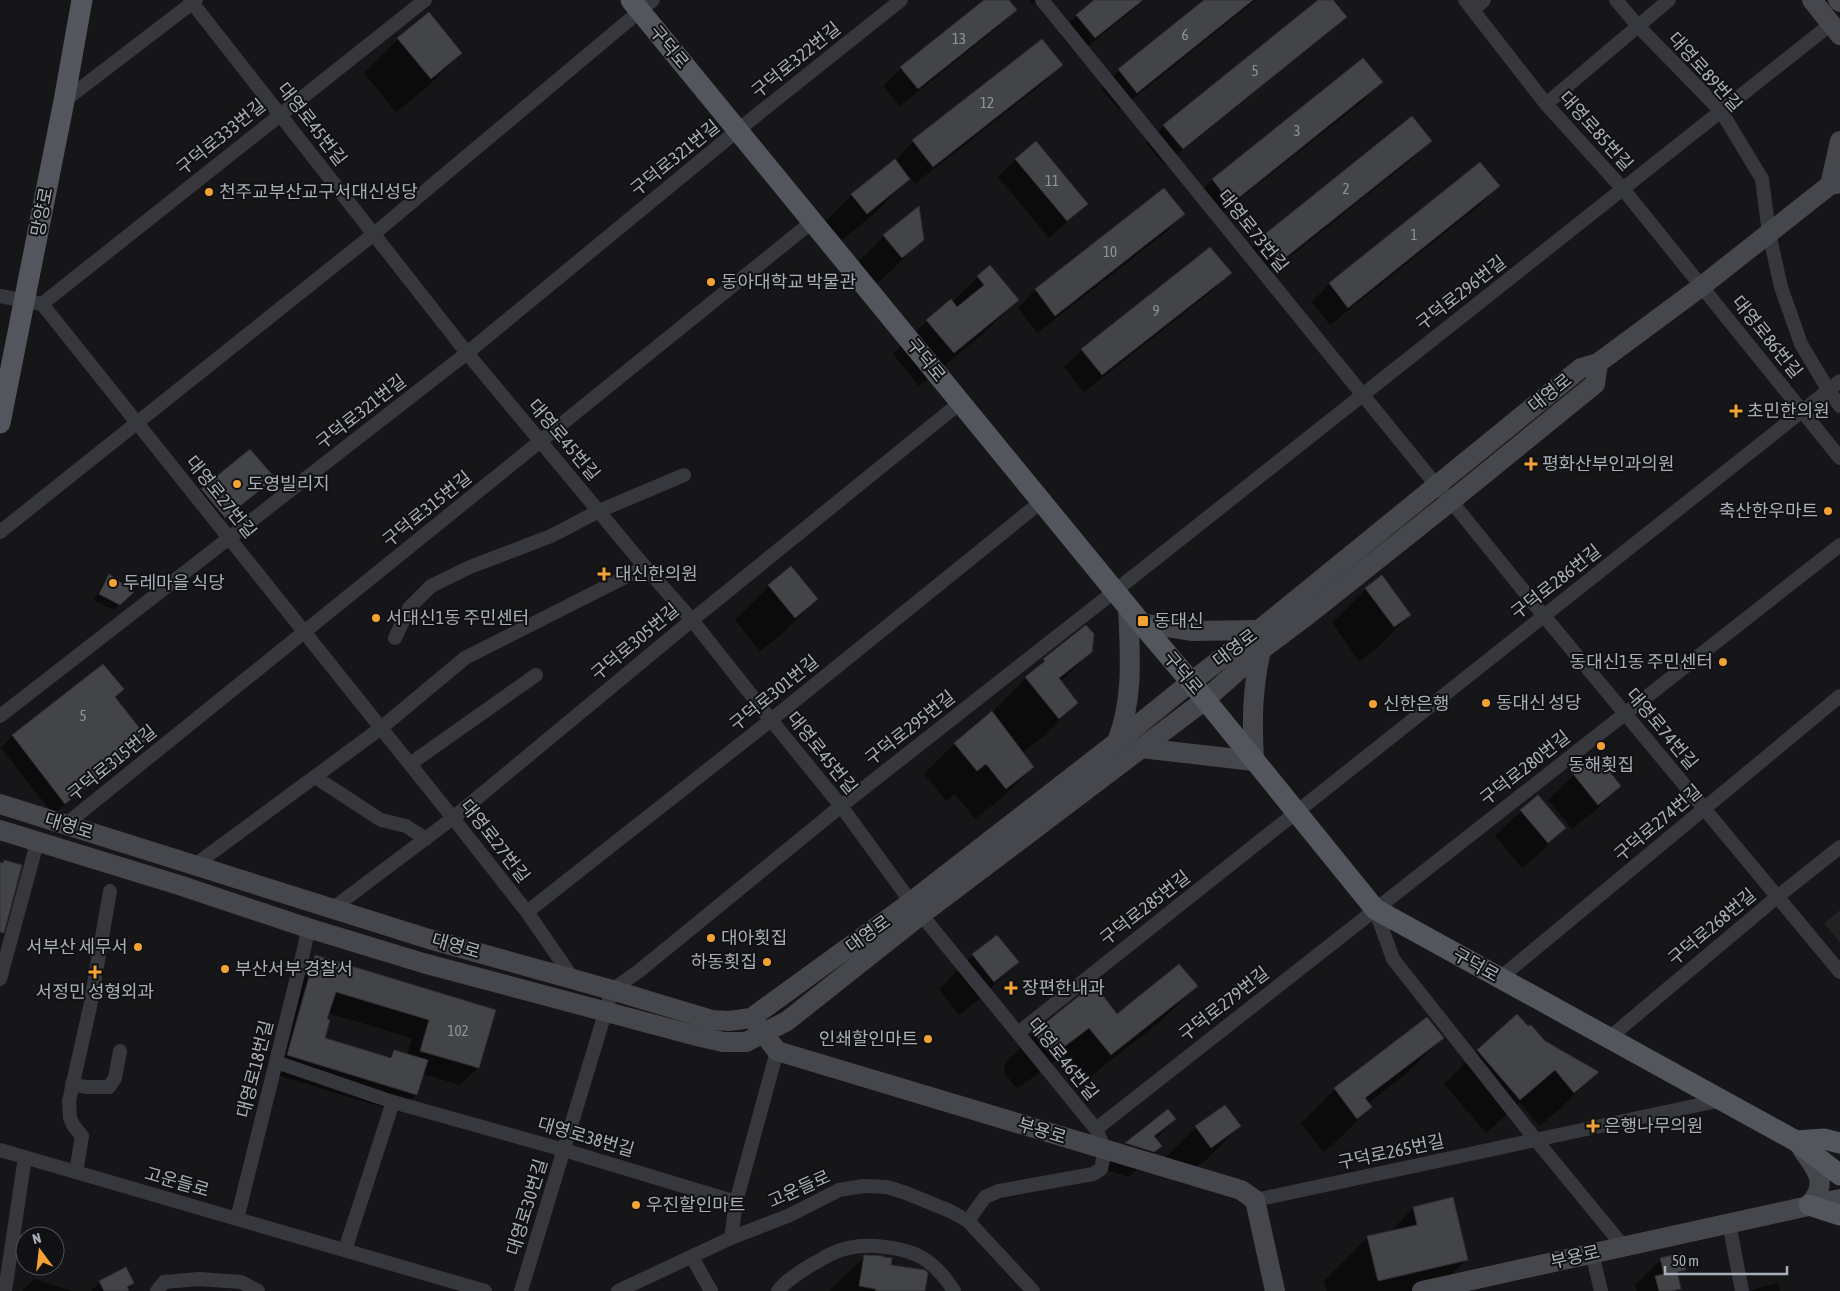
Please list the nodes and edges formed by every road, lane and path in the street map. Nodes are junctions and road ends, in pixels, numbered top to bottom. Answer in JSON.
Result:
{"nodes":[{"id":1,"x":82,"y":0,"type":"edge"},
{"id":2,"x":425,"y":0,"type":"edge"},
{"id":3,"x":901,"y":0,"type":"edge"},
{"id":4,"x":1042,"y":0,"type":"edge"},
{"id":5,"x":1484,"y":0,"type":"edge"},
{"id":6,"x":1616,"y":0,"type":"edge"},
{"id":7,"x":1669,"y":0,"type":"edge"},
{"id":8,"x":1812,"y":0,"type":"edge"},
{"id":9,"x":193,"y":1,"type":"edge"},
{"id":10,"x":641,"y":3,"type":"edge"},
{"id":11,"x":1469,"y":5,"type":"edge"},
{"id":12,"x":1638,"y":26,"type":"junction"},
{"id":13,"x":1836,"y":30,"type":"edge"},
{"id":14,"x":64,"y":101,"type":"junction"},
{"id":15,"x":1546,"y":104,"type":"junction"},
{"id":16,"x":1721,"y":111,"type":"junction"},
{"id":17,"x":280,"y":114,"type":"junction"},
{"id":18,"x":738,"y":130,"type":"junction"},
{"id":19,"x":1840,"y":141,"type":"edge"},
{"id":20,"x":1837,"y":182,"type":"edge"},
{"id":21,"x":1623,"y":189,"type":"junction"},
{"id":22,"x":813,"y":221,"type":"junction"},
{"id":23,"x":375,"y":233,"type":"junction"},
{"id":24,"x":1769,"y":233,"type":"junction"},
{"id":25,"x":1702,"y":286,"type":"junction"},
{"id":26,"x":0,"y":296,"type":"edge"},
{"id":27,"x":33,"y":302,"type":"junction"},
{"id":28,"x":468,"y":353,"type":"junction"},
{"id":29,"x":1598,"y":364,"type":"junction"},
{"id":30,"x":1840,"y":381,"type":"edge"},
{"id":31,"x":1828,"y":390,"type":"junction"},
{"id":32,"x":1362,"y":395,"type":"junction"},
{"id":33,"x":961,"y":402,"type":"junction"},
{"id":34,"x":1840,"y":406,"type":"edge"},
{"id":35,"x":1802,"y":411,"type":"junction"},
{"id":36,"x":136,"y":422,"type":"junction"},
{"id":37,"x":0,"y":423,"type":"edge"},
{"id":38,"x":541,"y":442,"type":"junction"},
{"id":39,"x":1840,"y":458,"type":"edge"},
{"id":40,"x":684,"y":475,"type":"dead end"},
{"id":41,"x":1436,"y":485,"type":"junction"},
{"id":42,"x":1042,"y":501,"type":"junction"},
{"id":43,"x":1451,"y":502,"type":"junction"},
{"id":44,"x":599,"y":511,"type":"junction"},
{"id":45,"x":0,"y":532,"type":"edge"},
{"id":46,"x":230,"y":538,"type":"junction"},
{"id":47,"x":1840,"y":545,"type":"edge"},
{"id":48,"x":645,"y":567,"type":"junction"},
{"id":49,"x":1122,"y":599,"type":"junction"},
{"id":50,"x":1544,"y":616,"type":"junction"},
{"id":51,"x":692,"y":620,"type":"junction"},
{"id":52,"x":1141,"y":623,"type":"junction"},
{"id":53,"x":1259,"y":630,"type":"junction"},
{"id":54,"x":305,"y":632,"type":"junction"},
{"id":55,"x":395,"y":638,"type":"dead end"},
{"id":56,"x":1261,"y":650,"type":"junction"},
{"id":57,"x":536,"y":675,"type":"dead end"},
{"id":58,"x":1191,"y":682,"type":"junction"},
{"id":59,"x":1840,"y":696,"type":"edge"},
{"id":60,"x":1206,"y":700,"type":"junction"},
{"id":61,"x":1625,"y":714,"type":"junction"},
{"id":62,"x":0,"y":716,"type":"edge"},
{"id":63,"x":771,"y":720,"type":"junction"},
{"id":64,"x":381,"y":728,"type":"junction"},
{"id":65,"x":1117,"y":742,"type":"junction"},
{"id":66,"x":1141,"y":748,"type":"junction"},
{"id":67,"x":1254,"y":761,"type":"junction"},
{"id":68,"x":410,"y":764,"type":"junction"},
{"id":69,"x":314,"y":777,"type":"junction"},
{"id":70,"x":0,"y":790,"type":"edge"},
{"id":71,"x":0,"y":804,"type":"edge"},
{"id":72,"x":841,"y":806,"type":"junction"},
{"id":73,"x":1704,"y":809,"type":"junction"},
{"id":74,"x":24,"y":812,"type":"junction"},
{"id":75,"x":1296,"y":812,"type":"junction"},
{"id":76,"x":453,"y":818,"type":"junction"},
{"id":77,"x":65,"y":825,"type":"junction"},
{"id":78,"x":0,"y":831,"type":"edge"},
{"id":79,"x":426,"y":838,"type":"junction"},
{"id":80,"x":37,"y":842,"type":"junction"},
{"id":81,"x":1840,"y":847,"type":"edge"},
{"id":82,"x":195,"y":865,"type":"junction"},
{"id":83,"x":110,"y":891,"type":"dead end"},
{"id":84,"x":1777,"y":897,"type":"junction"},
{"id":85,"x":917,"y":908,"type":"junction"},
{"id":86,"x":332,"y":909,"type":"junction"},
{"id":87,"x":1375,"y":909,"type":"junction"},
{"id":88,"x":527,"y":912,"type":"junction"},
{"id":89,"x":308,"y":928,"type":"junction"},
{"id":90,"x":1840,"y":972,"type":"edge"},
{"id":91,"x":1500,"y":978,"type":"junction"},
{"id":92,"x":0,"y":979,"type":"edge"},
{"id":93,"x":574,"y":980,"type":"junction"},
{"id":94,"x":612,"y":990,"type":"junction"},
{"id":95,"x":606,"y":1012,"type":"junction"},
{"id":96,"x":751,"y":1018,"type":"junction"},
{"id":97,"x":1018,"y":1033,"type":"junction"},
{"id":98,"x":764,"y":1034,"type":"junction"},
{"id":99,"x":1609,"y":1038,"type":"junction"},
{"id":100,"x":120,"y":1051,"type":"dead end"},
{"id":101,"x":776,"y":1051,"type":"junction"},
{"id":102,"x":276,"y":1062,"type":"junction"},
{"id":103,"x":72,"y":1084,"type":"junction"},
{"id":104,"x":1722,"y":1100,"type":"junction"},
{"id":105,"x":393,"y":1102,"type":"junction"},
{"id":106,"x":1096,"y":1129,"type":"junction"},
{"id":107,"x":1536,"y":1140,"type":"junction"},
{"id":108,"x":1796,"y":1141,"type":"junction"},
{"id":109,"x":1840,"y":1144,"type":"edge"},
{"id":110,"x":0,"y":1150,"type":"edge"},
{"id":111,"x":564,"y":1150,"type":"junction"},
{"id":112,"x":1105,"y":1150,"type":"junction"},
{"id":113,"x":25,"y":1156,"type":"junction"},
{"id":114,"x":76,"y":1172,"type":"junction"},
{"id":115,"x":1840,"y":1175,"type":"edge"},
{"id":116,"x":1840,"y":1199,"type":"edge"},
{"id":117,"x":1255,"y":1200,"type":"junction"},
{"id":118,"x":736,"y":1202,"type":"junction"},
{"id":119,"x":1809,"y":1205,"type":"junction"},
{"id":120,"x":1840,"y":1214,"type":"edge"},
{"id":121,"x":237,"y":1219,"type":"junction"},
{"id":122,"x":968,"y":1221,"type":"junction"},
{"id":123,"x":1729,"y":1223,"type":"junction"},
{"id":124,"x":731,"y":1238,"type":"junction"},
{"id":125,"x":1623,"y":1246,"type":"junction"},
{"id":126,"x":345,"y":1250,"type":"junction"},
{"id":127,"x":1592,"y":1253,"type":"junction"},
{"id":128,"x":692,"y":1257,"type":"junction"},
{"id":129,"x":1432,"y":1290,"type":"edge"},
{"id":130,"x":5,"y":1291,"type":"edge"},
{"id":131,"x":157,"y":1291,"type":"edge"},
{"id":132,"x":258,"y":1291,"type":"edge"},
{"id":133,"x":485,"y":1291,"type":"edge"},
{"id":134,"x":521,"y":1291,"type":"edge"},
{"id":135,"x":618,"y":1291,"type":"edge"},
{"id":136,"x":711,"y":1291,"type":"edge"},
{"id":137,"x":778,"y":1291,"type":"edge"},
{"id":138,"x":954,"y":1291,"type":"edge"},
{"id":139,"x":1033,"y":1291,"type":"edge"},
{"id":140,"x":1275,"y":1291,"type":"edge"},
{"id":141,"x":1601,"y":1291,"type":"edge"},
{"id":142,"x":1742,"y":1291,"type":"edge"}],
"edges":[{"from":1,"to":14,"type":"main road","name":"망양로"},
{"from":2,"to":17,"type":"street","name":"구덕로333번길"},
{"from":3,"to":18,"type":"street","name":"구덕로322번길"},
{"from":4,"to":32,"type":"street","name":"대영로73번길"},
{"from":5,"to":11,"type":"street"},
{"from":6,"to":12,"type":"street","name":"대영로89번길"},
{"from":7,"to":12,"type":"street"},
{"from":8,"to":13,"type":"main road"},
{"from":9,"to":14,"type":"street"},
{"from":9,"to":17,"type":"street","name":"대영로45번길"},
{"from":10,"to":18,"type":"main road","name":"구덕로"},
{"from":10,"to":23,"type":"street"},
{"from":11,"to":15,"type":"street","name":"대영로85번길"},
{"from":12,"to":15,"type":"street"},
{"from":12,"to":16,"type":"street","name":"대영로89번길"},
{"from":13,"to":16,"type":"street","name":"구덕로296번길"},
{"from":14,"to":27,"type":"main road","name":"망양로"},
{"from":15,"to":21,"type":"street","name":"대영로85번길"},
{"from":16,"to":21,"type":"street","name":"구덕로296번길"},
{"from":16,"to":24,"type":"street","name":"대영로89번길"},
{"from":17,"to":23,"type":"street","name":"대영로45번길"},
{"from":17,"to":27,"type":"street","name":"구덕로333번길"},
{"from":18,"to":22,"type":"main road","name":"구덕로"},
{"from":18,"to":28,"type":"street","name":"구덕로321번길"},
{"from":19,"to":20,"type":"main road"},
{"from":20,"to":24,"type":"main road","name":"대영로"},
{"from":21,"to":25,"type":"street","name":"대영로85번길"},
{"from":21,"to":32,"type":"street","name":"구덕로296번길"},
{"from":22,"to":33,"type":"main road","name":"구덕로"},
{"from":22,"to":38,"type":"street","name":"구덕로315번길"},
{"from":23,"to":28,"type":"street","name":"대영로45번길"},
{"from":23,"to":36,"type":"street"},
{"from":24,"to":25,"type":"main road","name":"대영로"},
{"from":24,"to":31,"type":"street","name":"대영로89번길"},
{"from":25,"to":29,"type":"main road","name":"대영로"},
{"from":25,"to":35,"type":"street","name":"대영로86번길"},
{"from":26,"to":27,"type":"street"},
{"from":27,"to":36,"type":"street","name":"대영로27번길"},
{"from":27,"to":37,"type":"main road","name":"망양로"},
{"from":28,"to":38,"type":"street","name":"대영로45번길"},
{"from":28,"to":46,"type":"street","name":"구덕로321번길"},
{"from":29,"to":41,"type":"main road","name":"대영로"},
{"from":29,"to":43,"type":"main road","name":"대영로"},
{"from":30,"to":31,"type":"street","name":"구덕로286번길"},
{"from":31,"to":34,"type":"street","name":"대영로89번길"},
{"from":31,"to":35,"type":"street","name":"구덕로286번길"},
{"from":32,"to":41,"type":"street","name":"대영로73번길"},
{"from":32,"to":49,"type":"street","name":"구덕로296번길"},
{"from":33,"to":42,"type":"main road","name":"구덕로"},
{"from":33,"to":51,"type":"street","name":"구덕로305번길"},
{"from":35,"to":39,"type":"street","name":"대영로86번길"},
{"from":35,"to":50,"type":"street","name":"구덕로286번길"},
{"from":36,"to":45,"type":"street"},
{"from":36,"to":46,"type":"street","name":"대영로27번길"},
{"from":38,"to":44,"type":"street","name":"대영로45번길"},
{"from":38,"to":54,"type":"street","name":"구덕로315번길"},
{"from":40,"to":44,"type":"street"},
{"from":41,"to":43,"type":"street","name":"대영로74번길"},
{"from":41,"to":53,"type":"main road","name":"대영로"},
{"from":42,"to":49,"type":"main road","name":"구덕로"},
{"from":42,"to":63,"type":"street","name":"구덕로301번길"},
{"from":43,"to":50,"type":"street","name":"대영로74번길"},
{"from":43,"to":56,"type":"main road","name":"대영로"},
{"from":44,"to":48,"type":"street","name":"대영로45번길"},
{"from":44,"to":55,"type":"street"},
{"from":46,"to":54,"type":"street","name":"대영로27번길"},
{"from":46,"to":62,"type":"street","name":"구덕로321번길"},
{"from":47,"to":61,"type":"street","name":"구덕로280번길"},
{"from":48,"to":51,"type":"street","name":"대영로45번길"},
{"from":48,"to":64,"type":"street"},
{"from":49,"to":52,"type":"main road","name":"구덕로"},
{"from":49,"to":65,"type":"main road"},
{"from":49,"to":72,"type":"street","name":"구덕로295번길"},
{"from":50,"to":61,"type":"street","name":"대영로74번길"},
{"from":50,"to":75,"type":"street","name":"구덕로286번길"},
{"from":51,"to":63,"type":"street","name":"대영로45번길"},
{"from":51,"to":76,"type":"street","name":"구덕로305번길"},
{"from":52,"to":53,"type":"main road"},
{"from":52,"to":58,"type":"main road","name":"구덕로"},
{"from":53,"to":58,"type":"main road","name":"대영로"},
{"from":54,"to":64,"type":"street","name":"대영로27번길"},
{"from":54,"to":77,"type":"street","name":"구덕로315번길"},
{"from":56,"to":60,"type":"main road","name":"대영로"},
{"from":56,"to":67,"type":"main road"},
{"from":57,"to":68,"type":"street"},
{"from":58,"to":60,"type":"main road","name":"구덕로"},
{"from":58,"to":65,"type":"main road","name":"대영로"},
{"from":59,"to":73,"type":"street","name":"구덕로274번길"},
{"from":60,"to":66,"type":"main road","name":"대영로"},
{"from":60,"to":67,"type":"main road","name":"구덕로"},
{"from":61,"to":73,"type":"street","name":"대영로74번길"},
{"from":61,"to":87,"type":"street","name":"구덕로280번길"},
{"from":63,"to":72,"type":"street","name":"대영로45번길"},
{"from":63,"to":88,"type":"street","name":"구덕로301번길"},
{"from":64,"to":68,"type":"street","name":"대영로27번길"},
{"from":64,"to":69,"type":"street"},
{"from":65,"to":85,"type":"main road","name":"대영로"},
{"from":66,"to":67,"type":"main road"},
{"from":66,"to":85,"type":"main road","name":"대영로"},
{"from":67,"to":75,"type":"main road","name":"구덕로"},
{"from":68,"to":76,"type":"street","name":"대영로27번길"},
{"from":69,"to":79,"type":"street"},
{"from":69,"to":82,"type":"street"},
{"from":70,"to":74,"type":"main road"},
{"from":71,"to":74,"type":"main road","name":"대영로"},
{"from":72,"to":85,"type":"street","name":"대영로45번길"},
{"from":72,"to":94,"type":"street","name":"구덕로295번길"},
{"from":73,"to":84,"type":"street","name":"대영로74번길"},
{"from":73,"to":91,"type":"street","name":"구덕로274번길"},
{"from":74,"to":77,"type":"main road","name":"대영로"},
{"from":75,"to":87,"type":"main road","name":"구덕로"},
{"from":75,"to":97,"type":"street","name":"구덕로285번길"},
{"from":76,"to":79,"type":"street","name":"구덕로305번길"},
{"from":76,"to":88,"type":"street","name":"대영로27번길"},
{"from":77,"to":82,"type":"main road","name":"대영로"},
{"from":78,"to":80,"type":"main road","name":"대영로"},
{"from":79,"to":86,"type":"street","name":"구덕로305번길"},
{"from":80,"to":89,"type":"main road","name":"대영로"},
{"from":80,"to":92,"type":"street"},
{"from":81,"to":84,"type":"street","name":"구덕로268번길"},
{"from":82,"to":86,"type":"main road","name":"대영로"},
{"from":83,"to":103,"type":"street"},
{"from":84,"to":90,"type":"street","name":"대영로74번길"},
{"from":84,"to":99,"type":"street","name":"구덕로268번길"},
{"from":85,"to":96,"type":"main road","name":"대영로"},
{"from":85,"to":97,"type":"street","name":"대영로46번길"},
{"from":85,"to":98,"type":"main road","name":"대영로"},
{"from":86,"to":93,"type":"main road","name":"대영로"},
{"from":87,"to":91,"type":"main road","name":"구덕로"},
{"from":87,"to":106,"type":"street","name":"구덕로279번길"},
{"from":87,"to":107,"type":"street"},
{"from":88,"to":93,"type":"street","name":"대영로27번길"},
{"from":89,"to":95,"type":"main road","name":"대영로"},
{"from":89,"to":102,"type":"street","name":"대영로18번길"},
{"from":91,"to":99,"type":"main road","name":"구덕로"},
{"from":93,"to":94,"type":"main road","name":"대영로"},
{"from":94,"to":95,"type":"street","name":"대영로30번길"},
{"from":94,"to":96,"type":"main road","name":"대영로"},
{"from":95,"to":98,"type":"main road","name":"대영로"},
{"from":95,"to":111,"type":"street","name":"대영로30번길"},
{"from":96,"to":98,"type":"main road"},
{"from":97,"to":106,"type":"street","name":"대영로46번길"},
{"from":98,"to":101,"type":"main road"},
{"from":99,"to":104,"type":"main road","name":"구덕로"},
{"from":100,"to":103,"type":"street"},
{"from":101,"to":112,"type":"main road","name":"부용로"},
{"from":101,"to":118,"type":"street"},
{"from":102,"to":105,"type":"street","name":"대영로38번길"},
{"from":102,"to":121,"type":"street","name":"대영로18번길"},
{"from":103,"to":114,"type":"street"},
{"from":104,"to":107,"type":"street","name":"구덕로265번길"},
{"from":104,"to":108,"type":"main road","name":"구덕로"},
{"from":105,"to":111,"type":"street","name":"대영로38번길"},
{"from":105,"to":126,"type":"street"},
{"from":106,"to":112,"type":"street","name":"대영로46번길"},
{"from":107,"to":117,"type":"street","name":"구덕로265번길"},
{"from":107,"to":125,"type":"street"},
{"from":108,"to":109,"type":"main road"},
{"from":108,"to":115,"type":"main road","name":"구덕로"},
{"from":108,"to":119,"type":"main road"},
{"from":110,"to":113,"type":"street","name":"고운들로"},
{"from":111,"to":118,"type":"street","name":"대영로38번길"},
{"from":111,"to":134,"type":"street","name":"대영로30번길"},
{"from":112,"to":117,"type":"main road","name":"부용로"},
{"from":112,"to":122,"type":"street"},
{"from":113,"to":114,"type":"street","name":"고운들로"},
{"from":113,"to":130,"type":"street"},
{"from":114,"to":121,"type":"street","name":"고운들로"},
{"from":116,"to":119,"type":"main road","name":"부용로"},
{"from":117,"to":140,"type":"main road"},
{"from":118,"to":124,"type":"street"},
{"from":119,"to":120,"type":"main road"},
{"from":119,"to":123,"type":"main road","name":"부용로"},
{"from":121,"to":126,"type":"street","name":"고운들로"},
{"from":122,"to":124,"type":"street","name":"고운들로"},
{"from":122,"to":139,"type":"street","name":"고운들로"},
{"from":123,"to":125,"type":"main road","name":"부용로"},
{"from":123,"to":142,"type":"street"},
{"from":124,"to":128,"type":"street","name":"고운들로"},
{"from":125,"to":127,"type":"main road","name":"부용로"},
{"from":126,"to":133,"type":"street","name":"고운들로"},
{"from":127,"to":129,"type":"main road","name":"부용로"},
{"from":127,"to":141,"type":"street"},
{"from":128,"to":135,"type":"street","name":"고운들로"},
{"from":128,"to":136,"type":"street"},
{"from":131,"to":132,"type":"street"},
{"from":137,"to":138,"type":"street"}]}
